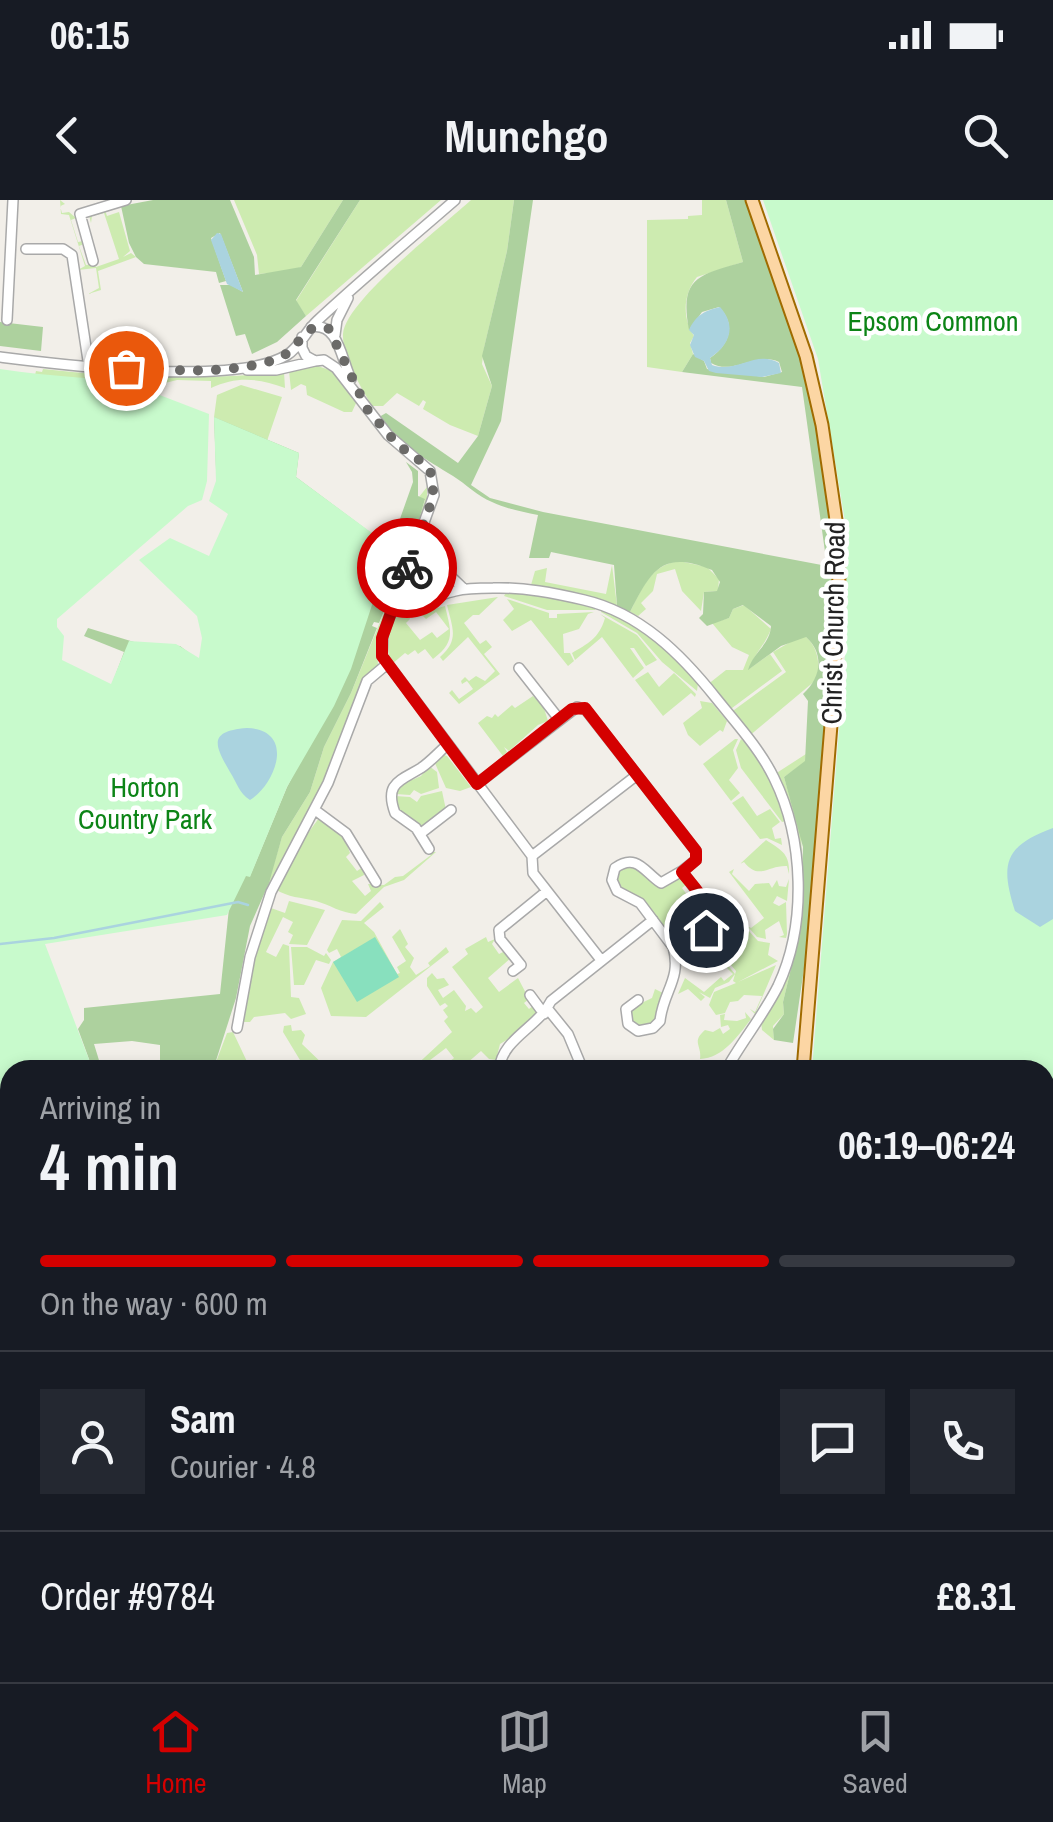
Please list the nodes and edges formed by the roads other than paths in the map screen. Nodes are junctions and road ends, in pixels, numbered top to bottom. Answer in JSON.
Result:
{"nodes":[{"id":1,"x":12,"y":200,"type":"edge"},
{"id":2,"x":126,"y":200,"type":"edge"},
{"id":3,"x":455,"y":200,"type":"edge"},
{"id":4,"x":752,"y":200,"type":"edge"},
{"id":5,"x":26,"y":249,"type":"dead end"},
{"id":6,"x":93,"y":262,"type":"dead end"},
{"id":7,"x":4,"y":280,"type":"edge"},
{"id":8,"x":356,"y":288,"type":"junction"},
{"id":9,"x":7,"y":320,"type":"dead end"},
{"id":10,"x":304,"y":334,"type":"junction"},
{"id":11,"x":336,"y":341,"type":"junction"},
{"id":12,"x":0,"y":357,"type":"edge"},
{"id":13,"x":321,"y":360,"type":"junction"},
{"id":14,"x":88,"y":367,"type":"junction"},
{"id":15,"x":234,"y":368,"type":"junction"},
{"id":16,"x":358,"y":396,"type":"junction"},
{"id":17,"x":428,"y":536,"type":"dead end"},
{"id":18,"x":464,"y":589,"type":"junction"},
{"id":19,"x":397,"y":598,"type":"junction"},
{"id":20,"x":386,"y":665,"type":"junction"},
{"id":21,"x":519,"y":668,"type":"dead end"},
{"id":22,"x":560,"y":719,"type":"junction"},
{"id":23,"x":447,"y":745,"type":"junction"},
{"id":24,"x":638,"y":775,"type":"junction"},
{"id":25,"x":477,"y":784,"type":"junction"},
{"id":26,"x":315,"y":810,"type":"junction"},
{"id":27,"x":451,"y":810,"type":"dead end"},
{"id":28,"x":420,"y":834,"type":"junction"},
{"id":29,"x":429,"y":848,"type":"dead end"},
{"id":30,"x":532,"y":856,"type":"junction"},
{"id":31,"x":682,"y":872,"type":"junction"},
{"id":32,"x":376,"y":882,"type":"dead end"},
{"id":33,"x":547,"y":891,"type":"junction"},
{"id":34,"x":653,"y":920,"type":"junction"},
{"id":35,"x":673,"y":947,"type":"junction"},
{"id":36,"x":601,"y":960,"type":"junction"},
{"id":37,"x":520,"y":965,"type":"dead end"},
{"id":38,"x":530,"y":995,"type":"dead end"},
{"id":39,"x":638,"y":1000,"type":"dead end"},
{"id":40,"x":546,"y":1011,"type":"junction"},
{"id":41,"x":237,"y":1028,"type":"dead end"},
{"id":42,"x":502,"y":1060,"type":"edge"},
{"id":43,"x":580,"y":1060,"type":"edge"},
{"id":44,"x":732,"y":1060,"type":"edge"},
{"id":45,"x":802,"y":1060,"type":"edge"}],
"edges":[{"from":1,"to":7,"type":"street"},
{"from":2,"to":6,"type":"street"},
{"from":3,"to":8,"type":"street"},
{"from":4,"to":45,"type":"main road","name":"Christ Church Road"},
{"from":5,"to":14,"type":"street"},
{"from":7,"to":9,"type":"street"},
{"from":8,"to":10,"type":"street"},
{"from":8,"to":11,"type":"street"},
{"from":10,"to":11,"type":"street"},
{"from":10,"to":13,"type":"street"},
{"from":10,"to":15,"type":"street"},
{"from":11,"to":13,"type":"street"},
{"from":11,"to":16,"type":"street"},
{"from":12,"to":14,"type":"street"},
{"from":13,"to":15,"type":"street"},
{"from":13,"to":16,"type":"street"},
{"from":14,"to":15,"type":"street"},
{"from":16,"to":19,"type":"street"},
{"from":17,"to":18,"type":"street"},
{"from":18,"to":19,"type":"street"},
{"from":18,"to":44,"type":"street"},
{"from":19,"to":20,"type":"street"},
{"from":20,"to":23,"type":"street"},
{"from":20,"to":26,"type":"street"},
{"from":21,"to":22,"type":"street"},
{"from":22,"to":24,"type":"street"},
{"from":22,"to":25,"type":"street"},
{"from":23,"to":25,"type":"street"},
{"from":23,"to":28,"type":"street"},
{"from":24,"to":30,"type":"street"},
{"from":24,"to":31,"type":"street"},
{"from":25,"to":30,"type":"street"},
{"from":26,"to":32,"type":"street"},
{"from":26,"to":41,"type":"street"},
{"from":27,"to":28,"type":"street"},
{"from":28,"to":29,"type":"street"},
{"from":30,"to":33,"type":"street"},
{"from":31,"to":34,"type":"street"},
{"from":31,"to":35,"type":"street"},
{"from":33,"to":36,"type":"street"},
{"from":33,"to":37,"type":"street"},
{"from":34,"to":35,"type":"street"},
{"from":34,"to":36,"type":"street"},
{"from":35,"to":39,"type":"street"},
{"from":36,"to":40,"type":"street"},
{"from":38,"to":40,"type":"street"},
{"from":40,"to":42,"type":"street"},
{"from":40,"to":43,"type":"street"}]}
